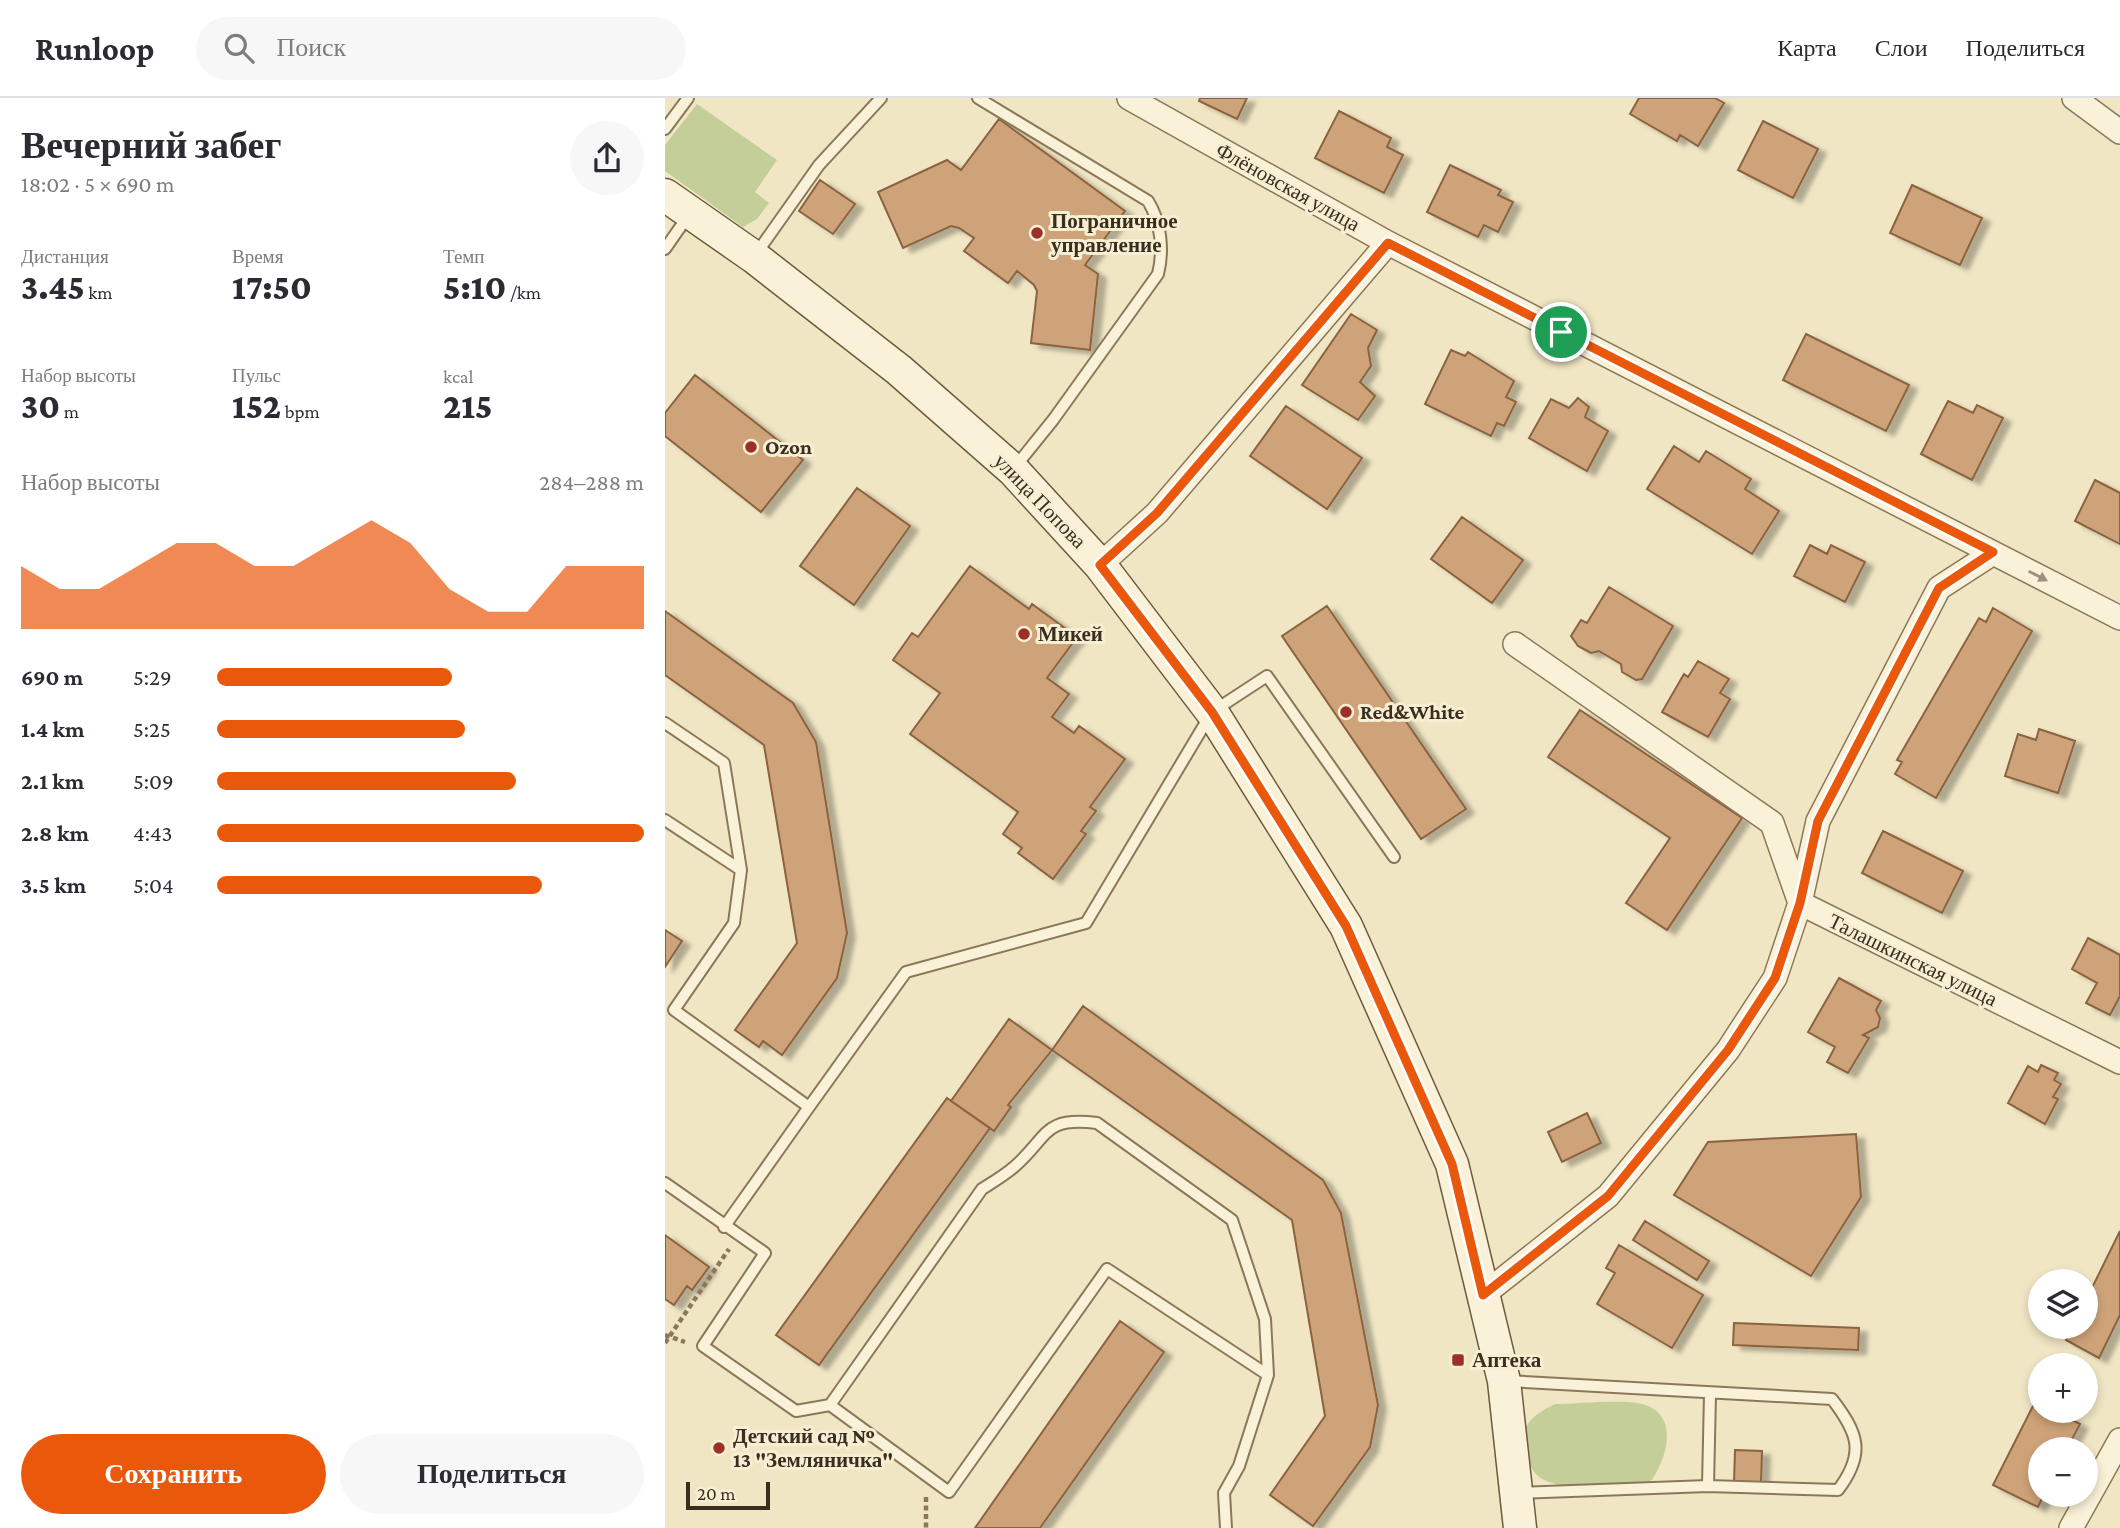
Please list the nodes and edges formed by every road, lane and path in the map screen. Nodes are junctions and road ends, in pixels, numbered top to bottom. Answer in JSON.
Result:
{"nodes":[{"id":1,"x":688,"y":98,"type":"edge"},
{"id":2,"x":881,"y":98,"type":"edge"},
{"id":3,"x":978,"y":98,"type":"edge"},
{"id":4,"x":1129,"y":98,"type":"edge"},
{"id":5,"x":2074,"y":98,"type":"edge"},
{"id":6,"x":665,"y":129,"type":"edge"},
{"id":7,"x":2120,"y":132,"type":"edge"},
{"id":8,"x":677,"y":204,"type":"edge"},
{"id":9,"x":1388,"y":243,"type":"junction"},
{"id":10,"x":665,"y":249,"type":"edge"},
{"id":11,"x":754,"y":257,"type":"junction"},
{"id":12,"x":1013,"y":470,"type":"junction"},
{"id":13,"x":1993,"y":552,"type":"junction"},
{"id":14,"x":1100,"y":565,"type":"junction"},
{"id":15,"x":2120,"y":618,"type":"edge"},
{"id":16,"x":1515,"y":644,"type":"dead end"},
{"id":17,"x":1212,"y":712,"type":"junction"},
{"id":18,"x":665,"y":723,"type":"edge"},
{"id":19,"x":665,"y":820,"type":"edge"},
{"id":20,"x":1394,"y":857,"type":"dead end"},
{"id":21,"x":741,"y":870,"type":"junction"},
{"id":22,"x":1800,"y":903,"type":"junction"},
{"id":23,"x":2120,"y":1062,"type":"edge"},
{"id":24,"x":809,"y":1107,"type":"junction"},
{"id":25,"x":665,"y":1183,"type":"edge"},
{"id":26,"x":724,"y":1227,"type":"junction"},
{"id":27,"x":738,"y":1236,"type":"junction"},
{"id":28,"x":1483,"y":1295,"type":"junction"},
{"id":29,"x":665,"y":1343,"type":"edge"},
{"id":30,"x":1268,"y":1375,"type":"junction"},
{"id":31,"x":1504,"y":1381,"type":"junction"},
{"id":32,"x":1710,"y":1394,"type":"junction"},
{"id":33,"x":830,"y":1405,"type":"junction"},
{"id":34,"x":2120,"y":1440,"type":"edge"},
{"id":35,"x":1708,"y":1486,"type":"junction"},
{"id":36,"x":1517,"y":1493,"type":"junction"},
{"id":37,"x":1226,"y":1528,"type":"edge"},
{"id":38,"x":1520,"y":1528,"type":"edge"},
{"id":39,"x":2071,"y":1528,"type":"edge"}],
"edges":[{"from":1,"to":6,"type":"lane"},
{"from":2,"to":11,"type":"lane"},
{"from":3,"to":12,"type":"lane"},
{"from":4,"to":9,"type":"street","name":"Флёновская улица"},
{"from":5,"to":7,"type":"street"},
{"from":8,"to":10,"type":"lane"},
{"from":8,"to":11,"type":"street","name":"улица Попова"},
{"from":9,"to":13,"type":"street","name":"Флёновская улица"},
{"from":9,"to":14,"type":"street"},
{"from":11,"to":12,"type":"street","name":"улица Попова"},
{"from":12,"to":14,"type":"street","name":"улица Попова"},
{"from":13,"to":15,"type":"street","name":"Флёновская улица","one_way":true},
{"from":13,"to":22,"type":"street"},
{"from":14,"to":17,"type":"street","name":"улица Попова"},
{"from":16,"to":22,"type":"street"},
{"from":17,"to":20,"type":"lane"},
{"from":17,"to":24,"type":"lane"},
{"from":17,"to":28,"type":"street","name":"улица Попова"},
{"from":18,"to":21,"type":"lane"},
{"from":19,"to":21,"type":"lane"},
{"from":21,"to":24,"type":"lane"},
{"from":22,"to":23,"type":"street","name":"Талашкинская улица"},
{"from":22,"to":28,"type":"street"},
{"from":24,"to":26,"type":"lane"},
{"from":25,"to":26,"type":"lane"},
{"from":26,"to":27,"type":"lane"},
{"from":27,"to":29,"type":"path"},
{"from":27,"to":33,"type":"lane"},
{"from":28,"to":31,"type":"street","name":"улица Попова"},
{"from":30,"to":33,"type":"lane"},
{"from":30,"to":33,"type":"lane"},
{"from":30,"to":37,"type":"lane"},
{"from":31,"to":32,"type":"lane"},
{"from":31,"to":36,"type":"street","name":"улица Попова"},
{"from":32,"to":35,"type":"lane"},
{"from":32,"to":35,"type":"lane"},
{"from":34,"to":39,"type":"street"},
{"from":35,"to":36,"type":"lane"},
{"from":36,"to":38,"type":"street","name":"улица Попова"}]}
